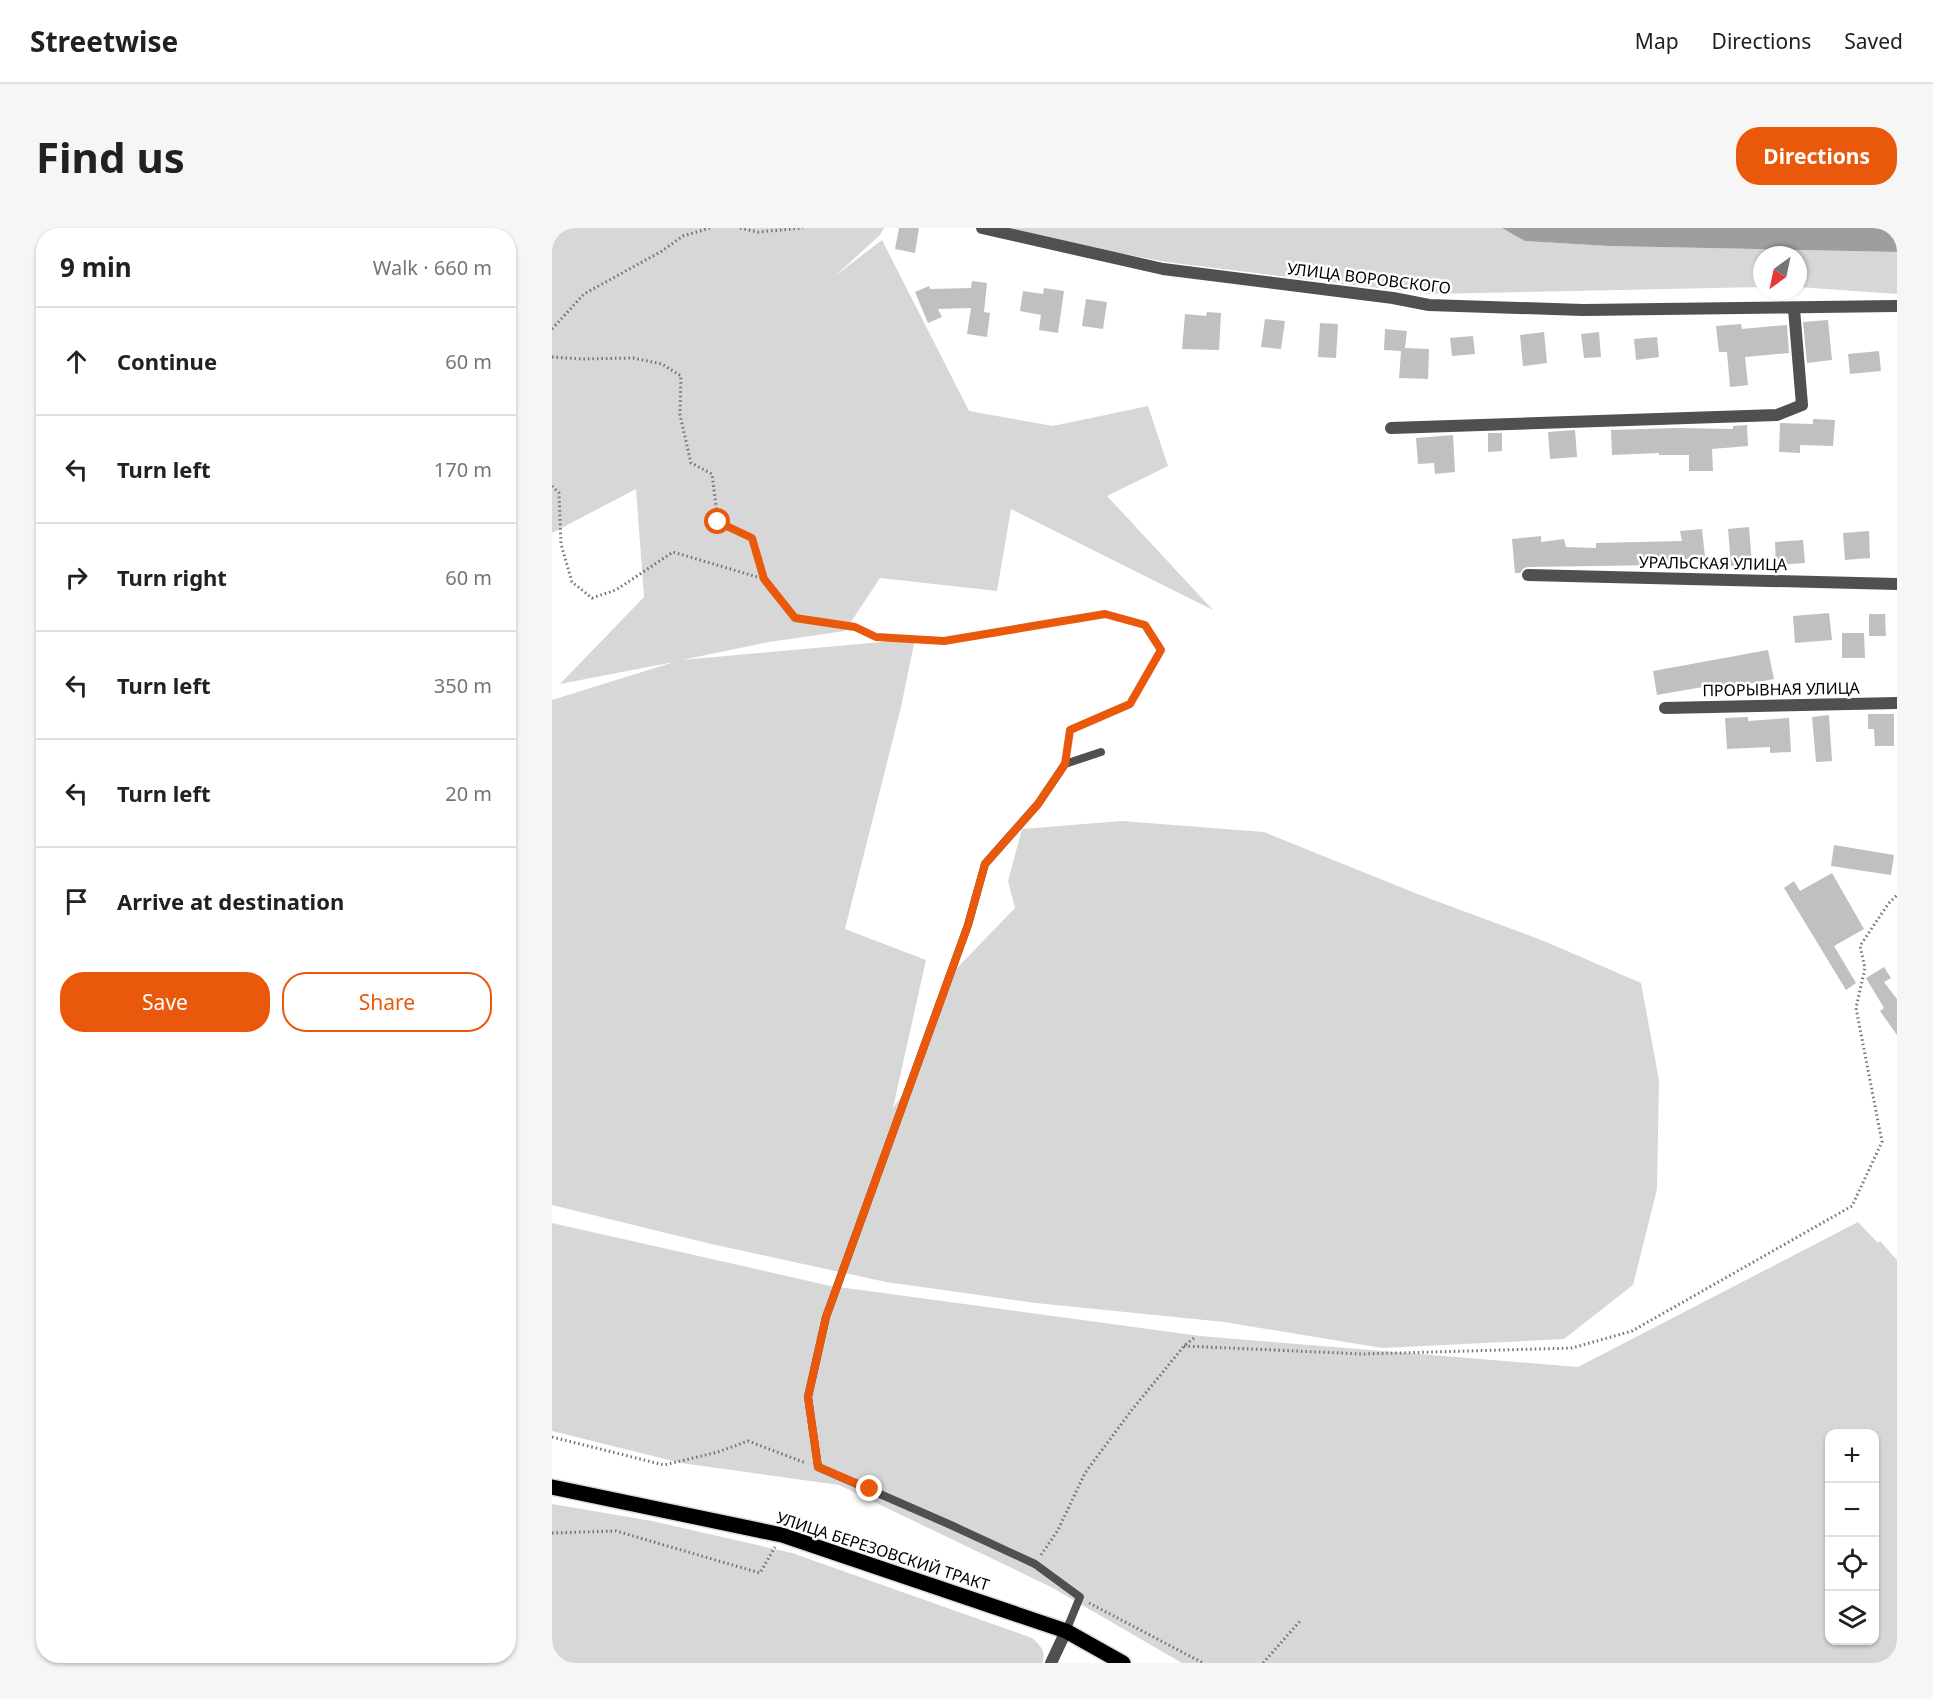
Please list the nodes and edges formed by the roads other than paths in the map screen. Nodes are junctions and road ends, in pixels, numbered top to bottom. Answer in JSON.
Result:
{"nodes":[{"id":1,"x":982,"y":228,"type":"edge"},
{"id":2,"x":1897,"y":306,"type":"edge"},
{"id":3,"x":1794,"y":309,"type":"junction"},
{"id":4,"x":1391,"y":428,"type":"dead end"},
{"id":5,"x":1528,"y":576,"type":"dead end"},
{"id":6,"x":1897,"y":584,"type":"edge"},
{"id":7,"x":1897,"y":703,"type":"edge"},
{"id":8,"x":1665,"y":708,"type":"dead end"},
{"id":9,"x":1101,"y":752,"type":"dead end"},
{"id":10,"x":552,"y":1487,"type":"edge"},
{"id":11,"x":1066,"y":1631,"type":"junction"},
{"id":12,"x":1051,"y":1663,"type":"edge"},
{"id":13,"x":1124,"y":1663,"type":"edge"}],
"edges":[{"from":1,"to":3,"type":"street","name":"УЛИЦА ВОРОВСКОГО"},
{"from":2,"to":3,"type":"street","name":"УЛИЦА ВОРОВСКОГО"},
{"from":3,"to":4,"type":"street"},
{"from":5,"to":6,"type":"street","name":"УРАЛЬСКАЯ УЛИЦА"},
{"from":7,"to":8,"type":"street","name":"ПРОРЫВНАЯ УЛИЦА"},
{"from":9,"to":11,"type":"lane"},
{"from":10,"to":11,"type":"main road","name":"УЛИЦА БЕРЕЗОВСКИЙ ТРАКТ"},
{"from":11,"to":12,"type":"street"},
{"from":11,"to":13,"type":"main road","name":"УЛИЦА БЕРЕЗОВСКИЙ ТРАКТ"}]}
